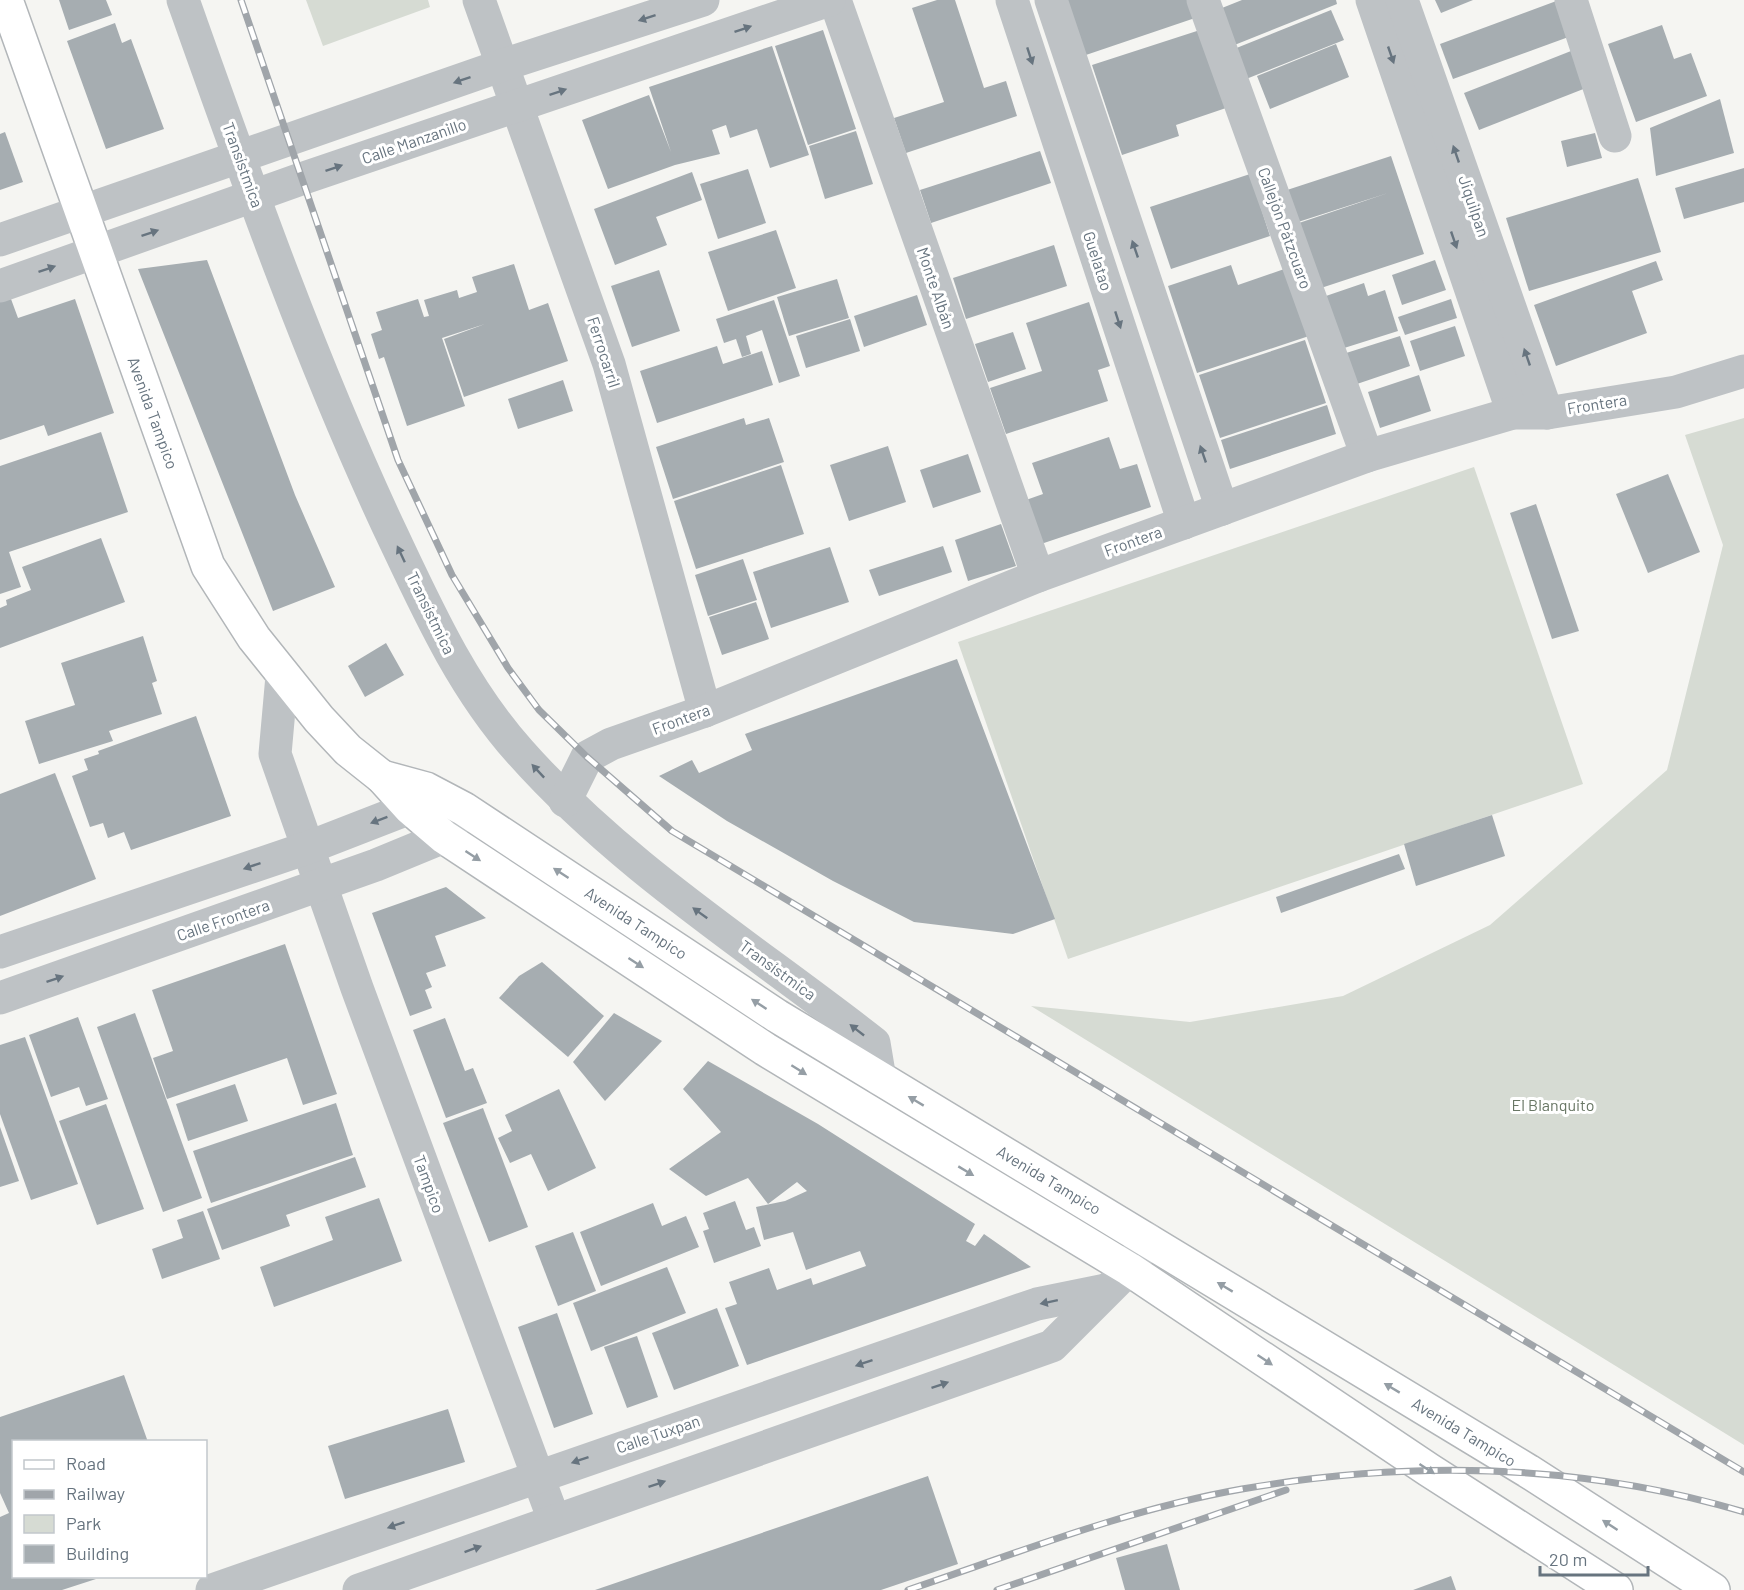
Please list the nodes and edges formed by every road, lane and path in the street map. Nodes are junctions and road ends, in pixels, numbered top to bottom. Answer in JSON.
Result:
{"nodes":[{"id":1,"x":6,"y":0,"type":"edge"},
{"id":2,"x":183,"y":0,"type":"edge"},
{"id":3,"x":479,"y":0,"type":"edge"},
{"id":4,"x":703,"y":0,"type":"edge"},
{"id":5,"x":829,"y":0,"type":"edge"},
{"id":6,"x":835,"y":0,"type":"edge"},
{"id":7,"x":1012,"y":0,"type":"edge"},
{"id":8,"x":1051,"y":0,"type":"edge"},
{"id":9,"x":1203,"y":0,"type":"edge"},
{"id":10,"x":1372,"y":0,"type":"edge"},
{"id":11,"x":1402,"y":0,"type":"edge"},
{"id":12,"x":1570,"y":0,"type":"edge"},
{"id":13,"x":503,"y":65,"type":"junction"},
{"id":14,"x":518,"y":106,"type":"junction"},
{"id":15,"x":1615,"y":136,"type":"dead end"},
{"id":16,"x":240,"y":158,"type":"junction"},
{"id":17,"x":254,"y":196,"type":"junction"},
{"id":18,"x":81,"y":213,"type":"junction"},
{"id":19,"x":0,"y":240,"type":"edge"},
{"id":20,"x":95,"y":253,"type":"junction"},
{"id":21,"x":0,"y":286,"type":"edge"},
{"id":22,"x":1744,"y":371,"type":"edge"},
{"id":23,"x":1547,"y":412,"type":"junction"},
{"id":24,"x":1513,"y":413,"type":"junction"},
{"id":25,"x":1367,"y":456,"type":"junction"},
{"id":26,"x":1222,"y":509,"type":"junction"},
{"id":27,"x":1184,"y":523,"type":"junction"},
{"id":28,"x":1038,"y":576,"type":"junction"},
{"id":29,"x":282,"y":676,"type":"junction"},
{"id":30,"x":705,"y":711,"type":"junction"},
{"id":31,"x":418,"y":799,"type":"junction"},
{"id":32,"x":565,"y":801,"type":"junction"},
{"id":33,"x":464,"y":809,"type":"junction"},
{"id":34,"x":444,"y":837,"type":"junction"},
{"id":35,"x":307,"y":848,"type":"junction"},
{"id":36,"x":322,"y":886,"type":"junction"},
{"id":37,"x":0,"y":952,"type":"edge"},
{"id":38,"x":0,"y":998,"type":"edge"},
{"id":39,"x":880,"y":1079,"type":"junction"},
{"id":40,"x":1147,"y":1239,"type":"junction"},
{"id":41,"x":1118,"y":1279,"type":"junction"},
{"id":42,"x":537,"y":1475,"type":"junction"},
{"id":43,"x":554,"y":1520,"type":"junction"},
{"id":44,"x":212,"y":1590,"type":"edge"},
{"id":45,"x":359,"y":1590,"type":"edge"},
{"id":46,"x":1616,"y":1590,"type":"edge"},
{"id":47,"x":1713,"y":1590,"type":"edge"}],
"edges":[{"from":1,"to":18,"type":"main road","name":"Avenida Tampico"},
{"from":2,"to":16,"type":"street","name":"Transístmica"},
{"from":3,"to":13,"type":"street","name":"Ferrocarril"},
{"from":4,"to":13,"type":"street","one_way":true},
{"from":14,"to":5,"type":"street","name":"Calle Manzanillo","one_way":true},
{"from":6,"to":28,"type":"street","name":"Monte Albán"},
{"from":7,"to":27,"type":"street","name":"Guelatao","one_way":true},
{"from":26,"to":8,"type":"street","one_way":true},
{"from":9,"to":25,"type":"street","name":"Callejón Pátzcuaro"},
{"from":10,"to":24,"type":"street","name":"Jiquilpan","one_way":true},
{"from":23,"to":11,"type":"street","name":"Jiquilpan","one_way":true},
{"from":12,"to":15,"type":"street"},
{"from":13,"to":14,"type":"street","name":"Ferrocarril"},
{"from":13,"to":16,"type":"street","one_way":true},
{"from":17,"to":14,"type":"street","name":"Calle Manzanillo","one_way":true},
{"from":14,"to":30,"type":"street","name":"Ferrocarril"},
{"from":16,"to":17,"type":"street","name":"Transístmica"},
{"from":16,"to":18,"type":"street"},
{"from":20,"to":17,"type":"street","name":"Calle Manzanillo","one_way":true},
{"from":32,"to":17,"type":"street","name":"Transístmica","one_way":true},
{"from":18,"to":19,"type":"street"},
{"from":18,"to":20,"type":"main road","name":"Avenida Tampico"},
{"from":21,"to":20,"type":"street","name":"Calle Manzanillo","one_way":true},
{"from":20,"to":29,"type":"main road","name":"Avenida Tampico"},
{"from":22,"to":23,"type":"street","name":"Frontera"},
{"from":23,"to":24,"type":"street","name":"Frontera"},
{"from":24,"to":25,"type":"street","name":"Frontera"},
{"from":25,"to":26,"type":"street","name":"Frontera"},
{"from":26,"to":27,"type":"street","name":"Frontera"},
{"from":27,"to":28,"type":"street","name":"Frontera"},
{"from":28,"to":30,"type":"street","name":"Frontera"},
{"from":29,"to":31,"type":"main road","name":"Avenida Tampico"},
{"from":29,"to":35,"type":"street","name":"Tampico"},
{"from":30,"to":32,"type":"street","name":"Frontera"},
{"from":31,"to":33,"type":"main road","name":"Avenida Tampico"},
{"from":31,"to":34,"type":"main road","name":"Avenida Tampico"},
{"from":31,"to":35,"type":"street","one_way":true},
{"from":39,"to":32,"type":"street","name":"Transístmica","one_way":true},
{"from":33,"to":34,"type":"street"},
{"from":39,"to":33,"type":"main road","name":"Avenida Tampico","one_way":true},
{"from":34,"to":36,"type":"street","name":"Calle Frontera"},
{"from":34,"to":41,"type":"main road","name":"Avenida Tampico","one_way":true},
{"from":35,"to":36,"type":"street","name":"Tampico"},
{"from":35,"to":37,"type":"street","one_way":true},
{"from":38,"to":36,"type":"street","name":"Calle Frontera","one_way":true},
{"from":36,"to":42,"type":"street","name":"Tampico"},
{"from":40,"to":39,"type":"main road","name":"Avenida Tampico","one_way":true},
{"from":40,"to":41,"type":"street"},
{"from":47,"to":40,"type":"main road","name":"Avenida Tampico","one_way":true},
{"from":41,"to":42,"type":"street","name":"Calle Tuxpan","one_way":true},
{"from":43,"to":41,"type":"street","one_way":true},
{"from":41,"to":46,"type":"main road","name":"Avenida Tampico","one_way":true},
{"from":42,"to":43,"type":"street","name":"Tampico"},
{"from":42,"to":44,"type":"street","name":"Calle Tuxpan","one_way":true},
{"from":45,"to":43,"type":"street","one_way":true}]}
